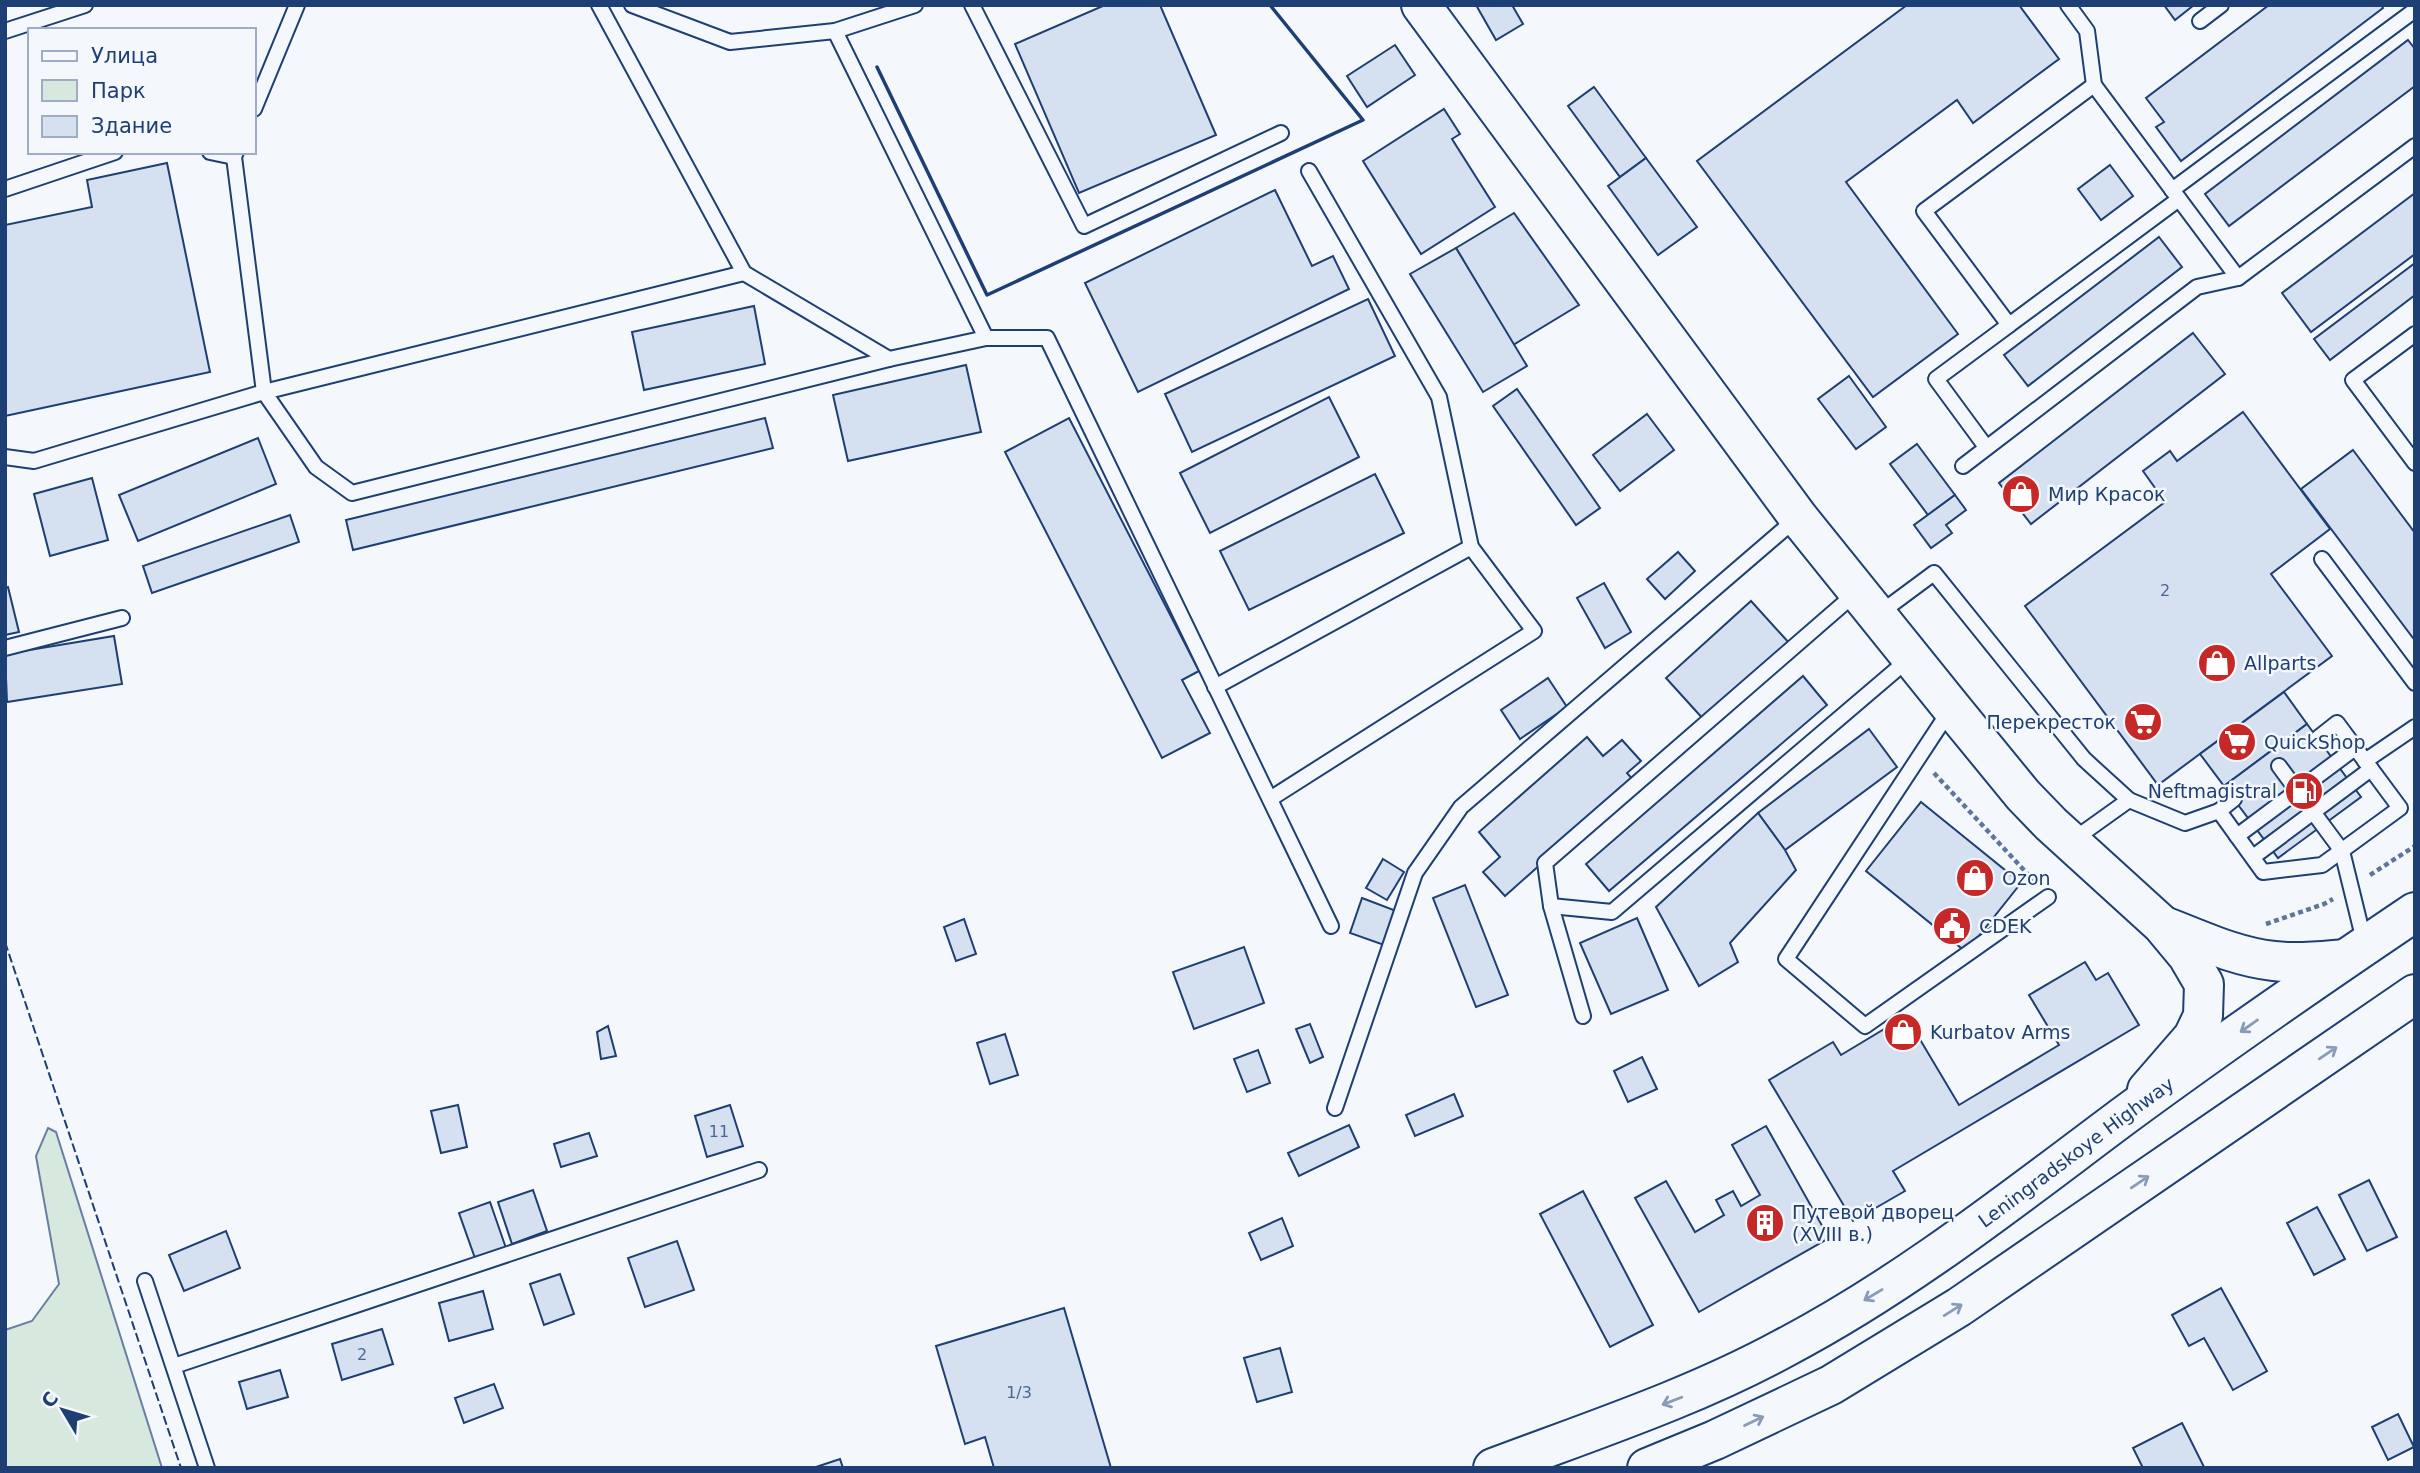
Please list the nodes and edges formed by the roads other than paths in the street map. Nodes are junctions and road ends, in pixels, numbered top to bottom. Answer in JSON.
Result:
{"nodes":[{"id":1,"x":85,"y":5,"type":"edge"},
{"id":2,"x":297,"y":5,"type":"edge"},
{"id":3,"x":599,"y":5,"type":"edge"},
{"id":4,"x":632,"y":5,"type":"edge"},
{"id":5,"x":915,"y":5,"type":"edge"},
{"id":6,"x":972,"y":5,"type":"edge"},
{"id":7,"x":1421,"y":5,"type":"edge"},
{"id":8,"x":2068,"y":5,"type":"edge"},
{"id":9,"x":2221,"y":5,"type":"edge"},
{"id":10,"x":2415,"y":10,"type":"edge"},
{"id":11,"x":2200,"y":21,"type":"dead end"},
{"id":12,"x":5,"y":31,"type":"edge"},
{"id":13,"x":835,"y":31,"type":"junction"},
{"id":14,"x":2094,"y":85,"type":"junction"},
{"id":15,"x":256,"y":104,"type":"edge"},
{"id":16,"x":1281,"y":133,"type":"dead end"},
{"id":17,"x":2415,"y":146,"type":"edge"},
{"id":18,"x":109,"y":154,"type":"edge"},
{"id":19,"x":235,"y":154,"type":"edge"},
{"id":20,"x":1310,"y":171,"type":"dead end"},
{"id":21,"x":5,"y":189,"type":"edge"},
{"id":22,"x":2175,"y":195,"type":"junction"},
{"id":23,"x":744,"y":273,"type":"junction"},
{"id":24,"x":2238,"y":278,"type":"junction"},
{"id":25,"x":2008,"y":326,"type":"junction"},
{"id":26,"x":2415,"y":334,"type":"edge"},
{"id":27,"x":986,"y":338,"type":"junction"},
{"id":28,"x":889,"y":359,"type":"junction"},
{"id":29,"x":264,"y":392,"type":"junction"},
{"id":30,"x":1986,"y":447,"type":"junction"},
{"id":31,"x":5,"y":457,"type":"edge"},
{"id":32,"x":2415,"y":463,"type":"edge"},
{"id":33,"x":1963,"y":466,"type":"dead end"},
{"id":34,"x":1798,"y":517,"type":"junction"},
{"id":35,"x":1471,"y":547,"type":"junction"},
{"id":36,"x":2322,"y":559,"type":"dead end"},
{"id":37,"x":1868,"y":603,"type":"junction"},
{"id":38,"x":122,"y":618,"type":"dead end"},
{"id":39,"x":5,"y":648,"type":"edge"},
{"id":40,"x":1911,"y":657,"type":"junction"},
{"id":41,"x":2415,"y":683,"type":"edge"},
{"id":42,"x":1215,"y":687,"type":"junction"},
{"id":43,"x":1951,"y":707,"type":"junction"},
{"id":44,"x":2415,"y":727,"type":"edge"},
{"id":45,"x":2318,"y":737,"type":"dead end"},
{"id":46,"x":2355,"y":748,"type":"junction"},
{"id":47,"x":2368,"y":765,"type":"junction"},
{"id":48,"x":2279,"y":766,"type":"dead end"},
{"id":49,"x":2297,"y":791,"type":"junction"},
{"id":50,"x":1270,"y":799,"type":"junction"},
{"id":51,"x":2234,"y":799,"type":"dead end"},
{"id":52,"x":2129,"y":800,"type":"junction"},
{"id":53,"x":2219,"y":811,"type":"junction"},
{"id":54,"x":2313,"y":812,"type":"junction"},
{"id":55,"x":2237,"y":836,"type":"junction"},
{"id":56,"x":2070,"y":841,"type":"junction"},
{"id":57,"x":2342,"y":851,"type":"junction"},
{"id":58,"x":2253,"y":858,"type":"junction"},
{"id":59,"x":2048,"y":897,"type":"road end"},
{"id":60,"x":1551,"y":906,"type":"junction"},
{"id":61,"x":2415,"y":912,"type":"edge"},
{"id":62,"x":2162,"y":925,"type":"junction"},
{"id":63,"x":1331,"y":926,"type":"dead end"},
{"id":64,"x":2355,"y":953,"type":"junction"},
{"id":65,"x":2415,"y":994,"type":"edge"},
{"id":66,"x":1583,"y":1016,"type":"dead end"},
{"id":67,"x":1335,"y":1108,"type":"dead end"},
{"id":68,"x":2128,"y":1113,"type":"junction"},
{"id":69,"x":759,"y":1170,"type":"dead end"},
{"id":70,"x":145,"y":1281,"type":"dead end"},
{"id":71,"x":174,"y":1366,"type":"junction"},
{"id":72,"x":207,"y":1468,"type":"edge"},
{"id":73,"x":1493,"y":1468,"type":"edge"},
{"id":74,"x":1647,"y":1468,"type":"edge"}],
"edges":[{"from":1,"to":12,"type":"lane"},
{"from":2,"to":15,"type":"lane"},
{"from":3,"to":23,"type":"lane"},
{"from":4,"to":13,"type":"lane"},
{"from":5,"to":13,"type":"lane"},
{"from":6,"to":16,"type":"lane"},
{"from":7,"to":34,"type":"main road"},
{"from":8,"to":14,"type":"lane"},
{"from":9,"to":11,"type":"lane"},
{"from":10,"to":22,"type":"lane"},
{"from":13,"to":27,"type":"lane"},
{"from":14,"to":22,"type":"lane"},
{"from":14,"to":25,"type":"lane"},
{"from":17,"to":24,"type":"lane"},
{"from":18,"to":21,"type":"lane"},
{"from":19,"to":29,"type":"lane"},
{"from":20,"to":35,"type":"lane"},
{"from":22,"to":24,"type":"lane"},
{"from":22,"to":25,"type":"lane"},
{"from":23,"to":28,"type":"lane"},
{"from":23,"to":29,"type":"lane"},
{"from":24,"to":30,"type":"lane"},
{"from":25,"to":30,"type":"lane"},
{"from":26,"to":32,"type":"lane"},
{"from":27,"to":28,"type":"lane"},
{"from":27,"to":42,"type":"lane"},
{"from":28,"to":29,"type":"lane"},
{"from":29,"to":31,"type":"lane"},
{"from":30,"to":33,"type":"lane"},
{"from":34,"to":37,"type":"main road"},
{"from":34,"to":67,"type":"lane"},
{"from":35,"to":42,"type":"lane"},
{"from":35,"to":50,"type":"lane"},
{"from":36,"to":41,"type":"lane"},
{"from":37,"to":40,"type":"main road"},
{"from":37,"to":52,"type":"lane"},
{"from":37,"to":60,"type":"lane"},
{"from":38,"to":39,"type":"lane"},
{"from":40,"to":43,"type":"main road"},
{"from":40,"to":60,"type":"lane"},
{"from":42,"to":50,"type":"lane"},
{"from":43,"to":56,"type":"main road"},
{"from":43,"to":59,"type":"lane"},
{"from":44,"to":47,"type":"lane"},
{"from":45,"to":46,"type":"lane"},
{"from":46,"to":47,"type":"lane"},
{"from":46,"to":49,"type":"lane"},
{"from":47,"to":54,"type":"lane"},
{"from":47,"to":57,"type":"lane"},
{"from":48,"to":49,"type":"lane"},
{"from":49,"to":54,"type":"lane"},
{"from":49,"to":55,"type":"lane"},
{"from":50,"to":63,"type":"lane"},
{"from":51,"to":53,"type":"lane"},
{"from":52,"to":53,"type":"lane"},
{"from":52,"to":56,"type":"lane"},
{"from":53,"to":55,"type":"lane"},
{"from":54,"to":57,"type":"lane"},
{"from":54,"to":58,"type":"lane"},
{"from":55,"to":58,"type":"lane"},
{"from":56,"to":62,"type":"main road"},
{"from":57,"to":58,"type":"lane"},
{"from":57,"to":64,"type":"lane"},
{"from":60,"to":66,"type":"lane"},
{"from":61,"to":64,"type":"main road","name":"Leningradskoye Highway"},
{"from":62,"to":64,"type":"main road"},
{"from":62,"to":68,"type":"main road"},
{"from":64,"to":68,"type":"main road","name":"Leningradskoye Highway","one_way":true},
{"from":74,"to":65,"type":"main road","one_way":true},
{"from":68,"to":73,"type":"main road","name":"Leningradskoye Highway","one_way":true},
{"from":69,"to":71,"type":"lane"},
{"from":70,"to":71,"type":"lane"},
{"from":71,"to":72,"type":"lane"}]}
